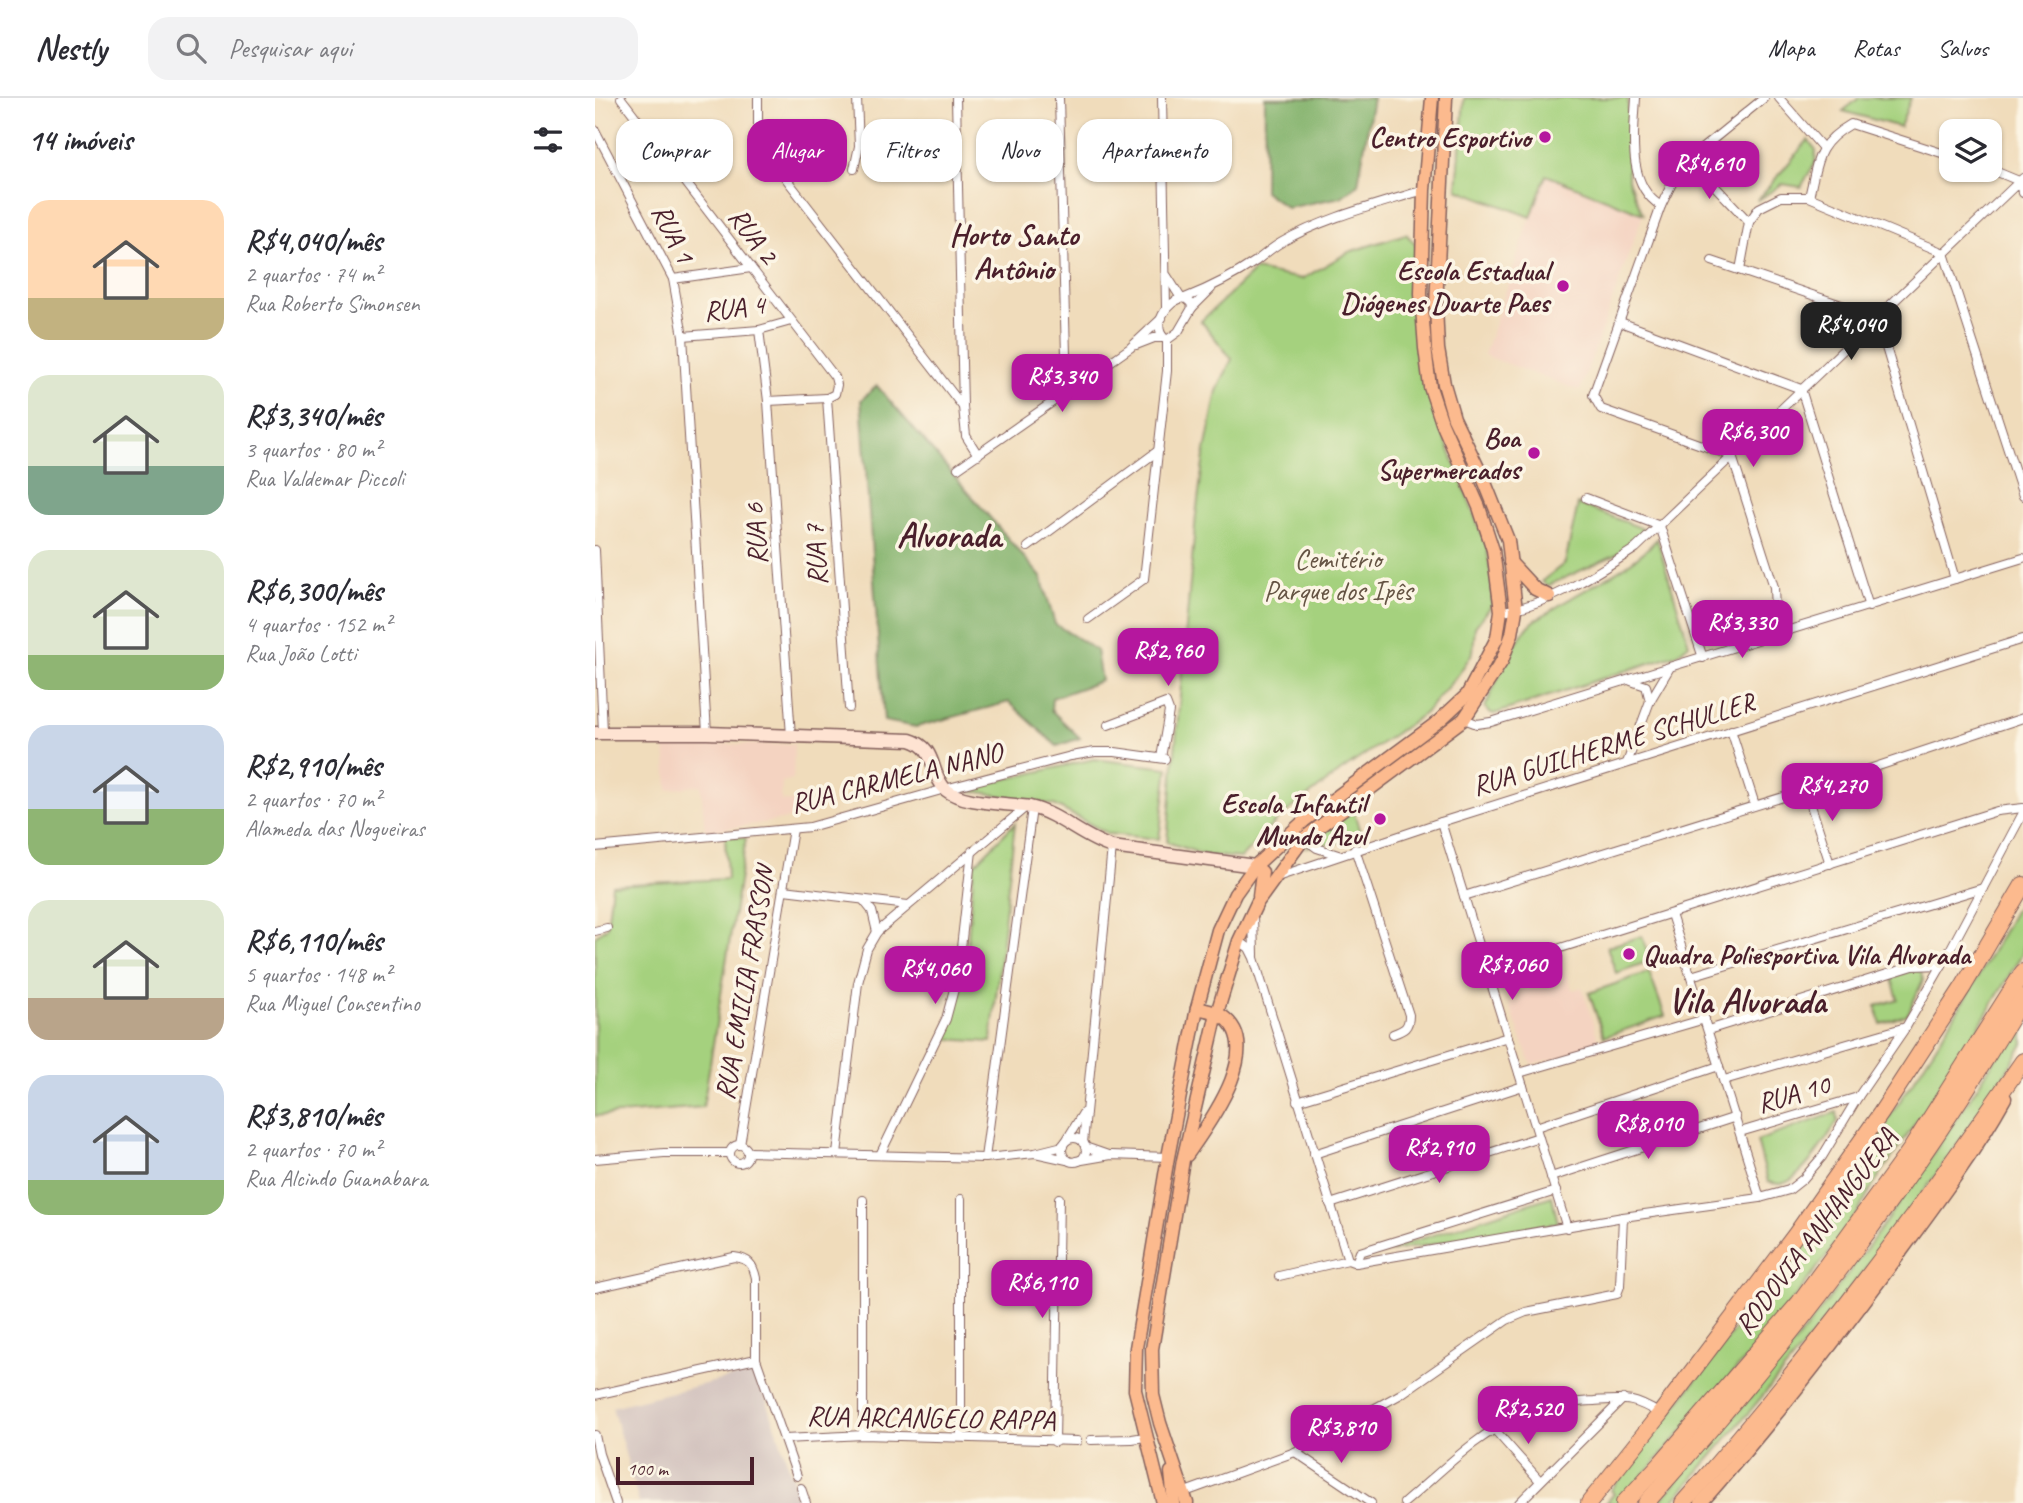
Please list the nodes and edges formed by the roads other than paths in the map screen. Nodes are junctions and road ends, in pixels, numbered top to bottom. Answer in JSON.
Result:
{"nodes":[{"id":1,"x":621,"y":98,"type":"edge"},
{"id":2,"x":758,"y":98,"type":"edge"},
{"id":3,"x":857,"y":98,"type":"edge"},
{"id":4,"x":956,"y":98,"type":"edge"},
{"id":5,"x":1059,"y":98,"type":"edge"},
{"id":6,"x":1162,"y":98,"type":"edge"},
{"id":7,"x":1432,"y":98,"type":"edge"},
{"id":8,"x":1446,"y":98,"type":"edge"},
{"id":9,"x":1636,"y":98,"type":"edge"},
{"id":10,"x":1763,"y":98,"type":"edge"},
{"id":11,"x":1780,"y":98,"type":"edge"},
{"id":12,"x":595,"y":130,"type":"edge"},
{"id":13,"x":1822,"y":147,"type":"junction"},
{"id":14,"x":1939,"y":152,"type":"edge"},
{"id":15,"x":1689,"y":159,"type":"junction"},
{"id":16,"x":853,"y":169,"type":"dead end"},
{"id":17,"x":2002,"y":173,"type":"edge"},
{"id":18,"x":2021,"y":180,"type":"edge"},
{"id":19,"x":1424,"y":190,"type":"junction"},
{"id":20,"x":2023,"y":193,"type":"edge"},
{"id":21,"x":1809,"y":197,"type":"junction"},
{"id":22,"x":1440,"y":204,"type":"junction"},
{"id":23,"x":1661,"y":206,"type":"junction"},
{"id":24,"x":1749,"y":222,"type":"junction"},
{"id":25,"x":1944,"y":253,"type":"junction"},
{"id":26,"x":1712,"y":261,"type":"dead end"},
{"id":27,"x":751,"y":268,"type":"junction"},
{"id":28,"x":1740,"y":270,"type":"junction"},
{"id":29,"x":1167,"y":276,"type":"junction"},
{"id":30,"x":673,"y":279,"type":"junction"},
{"id":31,"x":1213,"y":287,"type":"junction"},
{"id":32,"x":1183,"y":298,"type":"junction"},
{"id":33,"x":1166,"y":307,"type":"junction"},
{"id":34,"x":1192,"y":309,"type":"junction"},
{"id":35,"x":1877,"y":317,"type":"junction"},
{"id":36,"x":1162,"y":318,"type":"junction"},
{"id":37,"x":791,"y":321,"type":"junction"},
{"id":38,"x":1620,"y":322,"type":"junction"},
{"id":39,"x":759,"y":330,"type":"junction"},
{"id":40,"x":683,"y":336,"type":"junction"},
{"id":41,"x":1165,"y":339,"type":"junction"},
{"id":42,"x":1130,"y":348,"type":"junction"},
{"id":43,"x":1801,"y":389,"type":"junction"},
{"id":44,"x":1067,"y":393,"type":"junction"},
{"id":45,"x":827,"y":398,"type":"junction"},
{"id":46,"x":768,"y":401,"type":"junction"},
{"id":47,"x":963,"y":407,"type":"junction"},
{"id":48,"x":1159,"y":450,"type":"junction"},
{"id":49,"x":978,"y":455,"type":"junction"},
{"id":50,"x":1732,"y":456,"type":"junction"},
{"id":51,"x":958,"y":468,"type":"dead end"},
{"id":52,"x":2023,"y":496,"type":"edge"},
{"id":53,"x":1586,"y":498,"type":"dead end"},
{"id":54,"x":1660,"y":526,"type":"junction"},
{"id":55,"x":1028,"y":547,"type":"dead end"},
{"id":56,"x":595,"y":550,"type":"edge"},
{"id":57,"x":2023,"y":558,"type":"edge"},
{"id":58,"x":1510,"y":562,"type":"junction"},
{"id":59,"x":1955,"y":579,"type":"junction"},
{"id":60,"x":1549,"y":596,"type":"junction"},
{"id":61,"x":1869,"y":607,"type":"junction"},
{"id":62,"x":1516,"y":610,"type":"junction"},
{"id":63,"x":1501,"y":611,"type":"junction"},
{"id":64,"x":1088,"y":619,"type":"dead end"},
{"id":65,"x":1771,"y":635,"type":"junction"},
{"id":66,"x":2023,"y":639,"type":"edge"},
{"id":67,"x":1703,"y":658,"type":"junction"},
{"id":68,"x":1669,"y":669,"type":"junction"},
{"id":69,"x":1630,"y":680,"type":"junction"},
{"id":70,"x":1469,"y":691,"type":"junction"},
{"id":71,"x":1650,"y":701,"type":"junction"},
{"id":72,"x":849,"y":708,"type":"dead end"},
{"id":73,"x":1464,"y":719,"type":"junction"},
{"id":74,"x":2023,"y":719,"type":"edge"},
{"id":75,"x":1108,"y":725,"type":"dead end"},
{"id":76,"x":1731,"y":730,"type":"junction"},
{"id":77,"x":599,"y":733,"type":"edge"},
{"id":78,"x":707,"y":733,"type":"junction"},
{"id":79,"x":791,"y":736,"type":"junction"},
{"id":80,"x":1627,"y":762,"type":"junction"},
{"id":81,"x":945,"y":789,"type":"junction"},
{"id":82,"x":1806,"y":790,"type":"junction"},
{"id":83,"x":1755,"y":805,"type":"junction"},
{"id":84,"x":1029,"y":807,"type":"junction"},
{"id":85,"x":2023,"y":811,"type":"edge"},
{"id":86,"x":1441,"y":822,"type":"junction"},
{"id":87,"x":793,"y":829,"type":"junction"},
{"id":88,"x":1304,"y":838,"type":"junction"},
{"id":89,"x":595,"y":846,"type":"edge"},
{"id":90,"x":1112,"y":847,"type":"junction"},
{"id":91,"x":1355,"y":849,"type":"junction"},
{"id":92,"x":972,"y":851,"type":"junction"},
{"id":93,"x":1338,"y":855,"type":"junction"},
{"id":94,"x":1830,"y":864,"type":"junction"},
{"id":95,"x":1255,"y":866,"type":"junction"},
{"id":96,"x":1274,"y":878,"type":"junction"},
{"id":97,"x":2023,"y":885,"type":"edge"},
{"id":98,"x":1983,"y":888,"type":"junction"},
{"id":99,"x":784,"y":890,"type":"junction"},
{"id":100,"x":1464,"y":896,"type":"junction"},
{"id":101,"x":864,"y":901,"type":"junction"},
{"id":102,"x":908,"y":905,"type":"junction"},
{"id":103,"x":1255,"y":907,"type":"junction"},
{"id":104,"x":1671,"y":914,"type":"junction"},
{"id":105,"x":607,"y":928,"type":"dead end"},
{"id":106,"x":1218,"y":930,"type":"junction"},
{"id":107,"x":595,"y":931,"type":"edge"},
{"id":108,"x":877,"y":932,"type":"junction"},
{"id":109,"x":1239,"y":941,"type":"junction"},
{"id":110,"x":1254,"y":958,"type":"junction"},
{"id":111,"x":1942,"y":965,"type":"junction"},
{"id":112,"x":1487,"y":971,"type":"junction"},
{"id":113,"x":2023,"y":972,"type":"edge"},
{"id":114,"x":1691,"y":976,"type":"junction"},
{"id":115,"x":2023,"y":997,"type":"edge"},
{"id":116,"x":1197,"y":1008,"type":"junction"},
{"id":117,"x":1217,"y":1013,"type":"junction"},
{"id":118,"x":1705,"y":1019,"type":"junction"},
{"id":119,"x":1906,"y":1027,"type":"junction"},
{"id":120,"x":1708,"y":1030,"type":"junction"},
{"id":121,"x":1393,"y":1034,"type":"dead end"},
{"id":122,"x":1508,"y":1037,"type":"junction"},
{"id":123,"x":2023,"y":1063,"type":"edge"},
{"id":124,"x":1719,"y":1066,"type":"junction"},
{"id":125,"x":1519,"y":1073,"type":"junction"},
{"id":126,"x":1724,"y":1080,"type":"junction"},
{"id":127,"x":1523,"y":1086,"type":"junction"},
{"id":128,"x":1858,"y":1097,"type":"junction"},
{"id":129,"x":1297,"y":1101,"type":"junction"},
{"id":130,"x":1085,"y":1110,"type":"junction"},
{"id":131,"x":1735,"y":1117,"type":"junction"},
{"id":132,"x":1536,"y":1127,"type":"junction"},
{"id":133,"x":1740,"y":1132,"type":"junction"},
{"id":134,"x":1539,"y":1138,"type":"junction"},
{"id":135,"x":1064,"y":1143,"type":"junction"},
{"id":136,"x":740,"y":1145,"type":"junction"},
{"id":137,"x":1084,"y":1145,"type":"junction"},
{"id":138,"x":748,"y":1152,"type":"junction"},
{"id":139,"x":730,"y":1153,"type":"junction"},
{"id":140,"x":1035,"y":1153,"type":"junction"},
{"id":141,"x":837,"y":1154,"type":"junction"},
{"id":142,"x":1314,"y":1154,"type":"junction"},
{"id":143,"x":880,"y":1155,"type":"junction"},
{"id":144,"x":1111,"y":1155,"type":"junction"},
{"id":145,"x":1168,"y":1157,"type":"junction"},
{"id":146,"x":985,"y":1158,"type":"junction"},
{"id":147,"x":595,"y":1159,"type":"edge"},
{"id":148,"x":1182,"y":1160,"type":"junction"},
{"id":149,"x":1072,"y":1161,"type":"junction"},
{"id":150,"x":1551,"y":1177,"type":"junction"},
{"id":151,"x":1556,"y":1191,"type":"junction"},
{"id":152,"x":1059,"y":1198,"type":"dead end"},
{"id":153,"x":1761,"y":1198,"type":"junction"},
{"id":154,"x":961,"y":1199,"type":"dead end"},
{"id":155,"x":863,"y":1200,"type":"dead end"},
{"id":156,"x":1330,"y":1204,"type":"junction"},
{"id":157,"x":1623,"y":1217,"type":"junction"},
{"id":158,"x":1567,"y":1228,"type":"junction"},
{"id":159,"x":1352,"y":1261,"type":"junction"},
{"id":160,"x":1279,"y":1276,"type":"dead end"},
{"id":161,"x":595,"y":1288,"type":"edge"},
{"id":162,"x":756,"y":1359,"type":"junction"},
{"id":163,"x":595,"y":1395,"type":"edge"},
{"id":164,"x":1623,"y":1399,"type":"junction"},
{"id":165,"x":1660,"y":1414,"type":"junction"},
{"id":166,"x":1494,"y":1429,"type":"junction"},
{"id":167,"x":595,"y":1434,"type":"edge"},
{"id":168,"x":863,"y":1435,"type":"junction"},
{"id":169,"x":961,"y":1437,"type":"junction"},
{"id":170,"x":1145,"y":1437,"type":"junction"},
{"id":171,"x":785,"y":1439,"type":"junction"},
{"id":172,"x":1091,"y":1440,"type":"dead end"},
{"id":173,"x":1166,"y":1440,"type":"junction"},
{"id":174,"x":1055,"y":1441,"type":"junction"},
{"id":175,"x":1077,"y":1441,"type":"dead end"},
{"id":176,"x":1295,"y":1451,"type":"junction"},
{"id":177,"x":597,"y":1454,"type":"edge"},
{"id":178,"x":797,"y":1476,"type":"dead end"},
{"id":179,"x":1540,"y":1481,"type":"junction"},
{"id":180,"x":801,"y":1488,"type":"dead end"},
{"id":181,"x":1186,"y":1498,"type":"edge"},
{"id":182,"x":616,"y":1503,"type":"edge"},
{"id":183,"x":806,"y":1503,"type":"edge"},
{"id":184,"x":1163,"y":1503,"type":"edge"},
{"id":185,"x":1174,"y":1503,"type":"edge"},
{"id":186,"x":1371,"y":1503,"type":"edge"},
{"id":187,"x":1404,"y":1503,"type":"edge"},
{"id":188,"x":1519,"y":1503,"type":"edge"},
{"id":189,"x":1589,"y":1503,"type":"edge"},
{"id":190,"x":1624,"y":1503,"type":"edge"},
{"id":191,"x":1646,"y":1503,"type":"edge"},
{"id":192,"x":1683,"y":1503,"type":"edge"},
{"id":193,"x":1701,"y":1503,"type":"edge"}],
"edges":[{"from":1,"to":27,"type":"street","name":"RUA 2"},
{"from":2,"to":47,"type":"street"},
{"from":3,"to":16,"type":"street"},
{"from":4,"to":47,"type":"street"},
{"from":5,"to":44,"type":"street"},
{"from":6,"to":29,"type":"street"},
{"from":7,"to":19,"type":"main road"},
{"from":8,"to":22,"type":"main road"},
{"from":9,"to":23,"type":"street"},
{"from":10,"to":15,"type":"street"},
{"from":11,"to":13,"type":"street"},
{"from":12,"to":30,"type":"street","name":"RUA 1"},
{"from":13,"to":14,"type":"street"},
{"from":13,"to":21,"type":"street"},
{"from":15,"to":23,"type":"street"},
{"from":15,"to":24,"type":"street"},
{"from":17,"to":18,"type":"street"},
{"from":18,"to":20,"type":"street"},
{"from":18,"to":25,"type":"street"},
{"from":19,"to":22,"type":"main road"},
{"from":19,"to":31,"type":"street"},
{"from":19,"to":63,"type":"main road"},
{"from":21,"to":24,"type":"street"},
{"from":21,"to":25,"type":"street"},
{"from":22,"to":58,"type":"main road"},
{"from":23,"to":38,"type":"street"},
{"from":24,"to":28,"type":"street"},
{"from":25,"to":35,"type":"street"},
{"from":25,"to":52,"type":"street"},
{"from":26,"to":28,"type":"street"},
{"from":27,"to":30,"type":"street"},
{"from":27,"to":37,"type":"street","name":"RUA 2"},
{"from":28,"to":35,"type":"street"},
{"from":29,"to":32,"type":"street"},
{"from":29,"to":33,"type":"street"},
{"from":30,"to":40,"type":"street","name":"RUA 1"},
{"from":31,"to":32,"type":"street"},
{"from":31,"to":34,"type":"street"},
{"from":32,"to":33,"type":"street"},
{"from":32,"to":34,"type":"street"},
{"from":33,"to":36,"type":"street"},
{"from":34,"to":41,"type":"street"},
{"from":35,"to":43,"type":"street"},
{"from":35,"to":59,"type":"street"},
{"from":36,"to":41,"type":"street"},
{"from":36,"to":42,"type":"street"},
{"from":37,"to":39,"type":"street","name":"RUA 4"},
{"from":37,"to":45,"type":"street","name":"RUA 2"},
{"from":38,"to":43,"type":"street"},
{"from":38,"to":50,"type":"street"},
{"from":39,"to":40,"type":"street","name":"RUA 4"},
{"from":39,"to":46,"type":"street","name":"RUA 6"},
{"from":40,"to":78,"type":"street","name":"RUA 1"},
{"from":41,"to":42,"type":"street"},
{"from":41,"to":48,"type":"street"},
{"from":42,"to":44,"type":"street"},
{"from":43,"to":50,"type":"street"},
{"from":43,"to":61,"type":"street"},
{"from":44,"to":49,"type":"street"},
{"from":45,"to":46,"type":"street"},
{"from":45,"to":72,"type":"street","name":"RUA 7"},
{"from":46,"to":79,"type":"street","name":"RUA 6"},
{"from":47,"to":49,"type":"street"},
{"from":48,"to":55,"type":"street"},
{"from":48,"to":64,"type":"street"},
{"from":49,"to":51,"type":"street"},
{"from":50,"to":54,"type":"street"},
{"from":50,"to":65,"type":"street"},
{"from":53,"to":54,"type":"street"},
{"from":54,"to":60,"type":"street"},
{"from":54,"to":67,"type":"street"},
{"from":56,"to":77,"type":"street"},
{"from":57,"to":59,"type":"street"},
{"from":58,"to":60,"type":"main road"},
{"from":58,"to":62,"type":"main road"},
{"from":59,"to":61,"type":"street"},
{"from":60,"to":62,"type":"street"},
{"from":61,"to":65,"type":"street"},
{"from":62,"to":63,"type":"street"},
{"from":62,"to":73,"type":"main road"},
{"from":63,"to":70,"type":"main road"},
{"from":65,"to":67,"type":"street"},
{"from":66,"to":76,"type":"street","name":"RUA GUILHERME SCHULLER"},
{"from":67,"to":68,"type":"street"},
{"from":68,"to":69,"type":"street"},
{"from":68,"to":71,"type":"street"},
{"from":69,"to":71,"type":"street"},
{"from":69,"to":73,"type":"street"},
{"from":70,"to":73,"type":"main road"},
{"from":70,"to":95,"type":"main road"},
{"from":71,"to":80,"type":"street"},
{"from":73,"to":88,"type":"main road"},
{"from":74,"to":82,"type":"street"},
{"from":75,"to":81,"type":"street","name":"RUA CARMELA NANO"},
{"from":76,"to":80,"type":"street","name":"RUA GUILHERME SCHULLER"},
{"from":76,"to":83,"type":"street"},
{"from":77,"to":78,"type":"street"},
{"from":78,"to":79,"type":"street"},
{"from":79,"to":81,"type":"street"},
{"from":80,"to":86,"type":"street","name":"RUA GUILHERME SCHULLER"},
{"from":81,"to":84,"type":"street"},
{"from":81,"to":87,"type":"street","name":"RUA CARMELA NANO"},
{"from":82,"to":83,"type":"street"},
{"from":82,"to":94,"type":"street"},
{"from":83,"to":100,"type":"street"},
{"from":84,"to":90,"type":"street"},
{"from":84,"to":92,"type":"street"},
{"from":84,"to":146,"type":"street"},
{"from":85,"to":94,"type":"street"},
{"from":85,"to":98,"type":"street"},
{"from":86,"to":91,"type":"street","name":"RUA GUILHERME SCHULLER"},
{"from":86,"to":100,"type":"street"},
{"from":87,"to":89,"type":"street","name":"RUA CARMELA NANO"},
{"from":87,"to":99,"type":"street","name":"RUA EMILIA FRASSON"},
{"from":88,"to":93,"type":"street"},
{"from":88,"to":96,"type":"main road"},
{"from":90,"to":95,"type":"street"},
{"from":90,"to":130,"type":"street"},
{"from":91,"to":93,"type":"street","name":"RUA GUILHERME SCHULLER"},
{"from":91,"to":121,"type":"street"},
{"from":92,"to":102,"type":"street"},
{"from":92,"to":143,"type":"street"},
{"from":93,"to":96,"type":"street","name":"RUA GUILHERME SCHULLER"},
{"from":94,"to":104,"type":"street"},
{"from":95,"to":103,"type":"main road"},
{"from":95,"to":106,"type":"main road"},
{"from":96,"to":103,"type":"main road"},
{"from":97,"to":165,"type":"highway"},
{"from":98,"to":111,"type":"street"},
{"from":98,"to":114,"type":"street"},
{"from":99,"to":101,"type":"street"},
{"from":99,"to":136,"type":"street","name":"RUA EMILIA FRASSON"},
{"from":100,"to":112,"type":"street"},
{"from":101,"to":102,"type":"street"},
{"from":101,"to":108,"type":"street"},
{"from":102,"to":108,"type":"street"},
{"from":103,"to":109,"type":"main road"},
{"from":103,"to":110,"type":"street"},
{"from":104,"to":112,"type":"street"},
{"from":104,"to":114,"type":"street"},
{"from":105,"to":107,"type":"street"},
{"from":106,"to":109,"type":"main road"},
{"from":106,"to":116,"type":"main road"},
{"from":108,"to":141,"type":"street"},
{"from":109,"to":110,"type":"street"},
{"from":109,"to":117,"type":"main road"},
{"from":110,"to":129,"type":"street"},
{"from":111,"to":119,"type":"street"},
{"from":111,"to":120,"type":"street"},
{"from":112,"to":122,"type":"street"},
{"from":113,"to":190,"type":"highway","name":"RODOVIA ANHANGUERA"},
{"from":114,"to":118,"type":"street"},
{"from":115,"to":191,"type":"highway","name":"RODOVIA ANHANGUERA"},
{"from":116,"to":117,"type":"main road"},
{"from":116,"to":145,"type":"main road"},
{"from":117,"to":148,"type":"main road"},
{"from":117,"to":148,"type":"main road"},
{"from":118,"to":120,"type":"street"},
{"from":118,"to":125,"type":"street"},
{"from":119,"to":126,"type":"street"},
{"from":119,"to":128,"type":"street"},
{"from":120,"to":124,"type":"street"},
{"from":122,"to":125,"type":"street"},
{"from":122,"to":129,"type":"street"},
{"from":123,"to":192,"type":"highway"},
{"from":123,"to":193,"type":"main road"},
{"from":124,"to":126,"type":"street"},
{"from":124,"to":132,"type":"street"},
{"from":125,"to":127,"type":"street"},
{"from":126,"to":131,"type":"street"},
{"from":127,"to":132,"type":"street"},
{"from":127,"to":142,"type":"street"},
{"from":128,"to":133,"type":"street","name":"RUA 10"},
{"from":128,"to":153,"type":"street"},
{"from":129,"to":142,"type":"street"},
{"from":130,"to":135,"type":"street"},
{"from":130,"to":137,"type":"street"},
{"from":131,"to":133,"type":"street"},
{"from":131,"to":150,"type":"street"},
{"from":132,"to":134,"type":"street"},
{"from":133,"to":153,"type":"street"},
{"from":134,"to":150,"type":"street"},
{"from":134,"to":156,"type":"street"},
{"from":135,"to":137,"type":"street"},
{"from":135,"to":140,"type":"street"},
{"from":135,"to":149,"type":"street"},
{"from":136,"to":138,"type":"street"},
{"from":136,"to":139,"type":"street"},
{"from":137,"to":144,"type":"street"},
{"from":137,"to":149,"type":"street"},
{"from":138,"to":139,"type":"street"},
{"from":138,"to":141,"type":"street"},
{"from":139,"to":147,"type":"street"},
{"from":140,"to":146,"type":"street"},
{"from":140,"to":149,"type":"street"},
{"from":141,"to":143,"type":"street"},
{"from":142,"to":156,"type":"street"},
{"from":143,"to":146,"type":"street"},
{"from":144,"to":145,"type":"street"},
{"from":144,"to":149,"type":"street"},
{"from":145,"to":148,"type":"main road"},
{"from":145,"to":170,"type":"main road"},
{"from":148,"to":173,"type":"main road"},
{"from":150,"to":151,"type":"street"},
{"from":151,"to":158,"type":"street"},
{"from":151,"to":159,"type":"street"},
{"from":152,"to":174,"type":"street"},
{"from":153,"to":157,"type":"street"},
{"from":154,"to":169,"type":"street"},
{"from":155,"to":168,"type":"street"},
{"from":156,"to":159,"type":"street"},
{"from":157,"to":158,"type":"street"},
{"from":157,"to":176,"type":"street"},
{"from":158,"to":159,"type":"street"},
{"from":159,"to":160,"type":"street"},
{"from":161,"to":162,"type":"street"},
{"from":162,"to":163,"type":"street"},
{"from":162,"to":171,"type":"street"},
{"from":164,"to":165,"type":"street"},
{"from":164,"to":166,"type":"street"},
{"from":164,"to":179,"type":"street"},
{"from":165,"to":189,"type":"highway"},
{"from":166,"to":179,"type":"street"},
{"from":166,"to":187,"type":"street"},
{"from":167,"to":177,"type":"street"},
{"from":168,"to":169,"type":"street","name":"RUA ARCANGELO RAPPA"},
{"from":168,"to":171,"type":"street","name":"RUA ARCANGELO RAPPA"},
{"from":169,"to":174,"type":"street","name":"RUA ARCANGELO RAPPA"},
{"from":170,"to":172,"type":"street","name":"RUA ARCANGELO RAPPA"},
{"from":170,"to":184,"type":"main road"},
{"from":171,"to":178,"type":"street"},
{"from":173,"to":181,"type":"main road"},
{"from":173,"to":185,"type":"main road"},
{"from":174,"to":175,"type":"street","name":"RUA ARCANGELO RAPPA"},
{"from":176,"to":181,"type":"street"},
{"from":176,"to":186,"type":"street"},
{"from":177,"to":182,"type":"street"},
{"from":179,"to":188,"type":"street"},
{"from":180,"to":183,"type":"street"}]}
